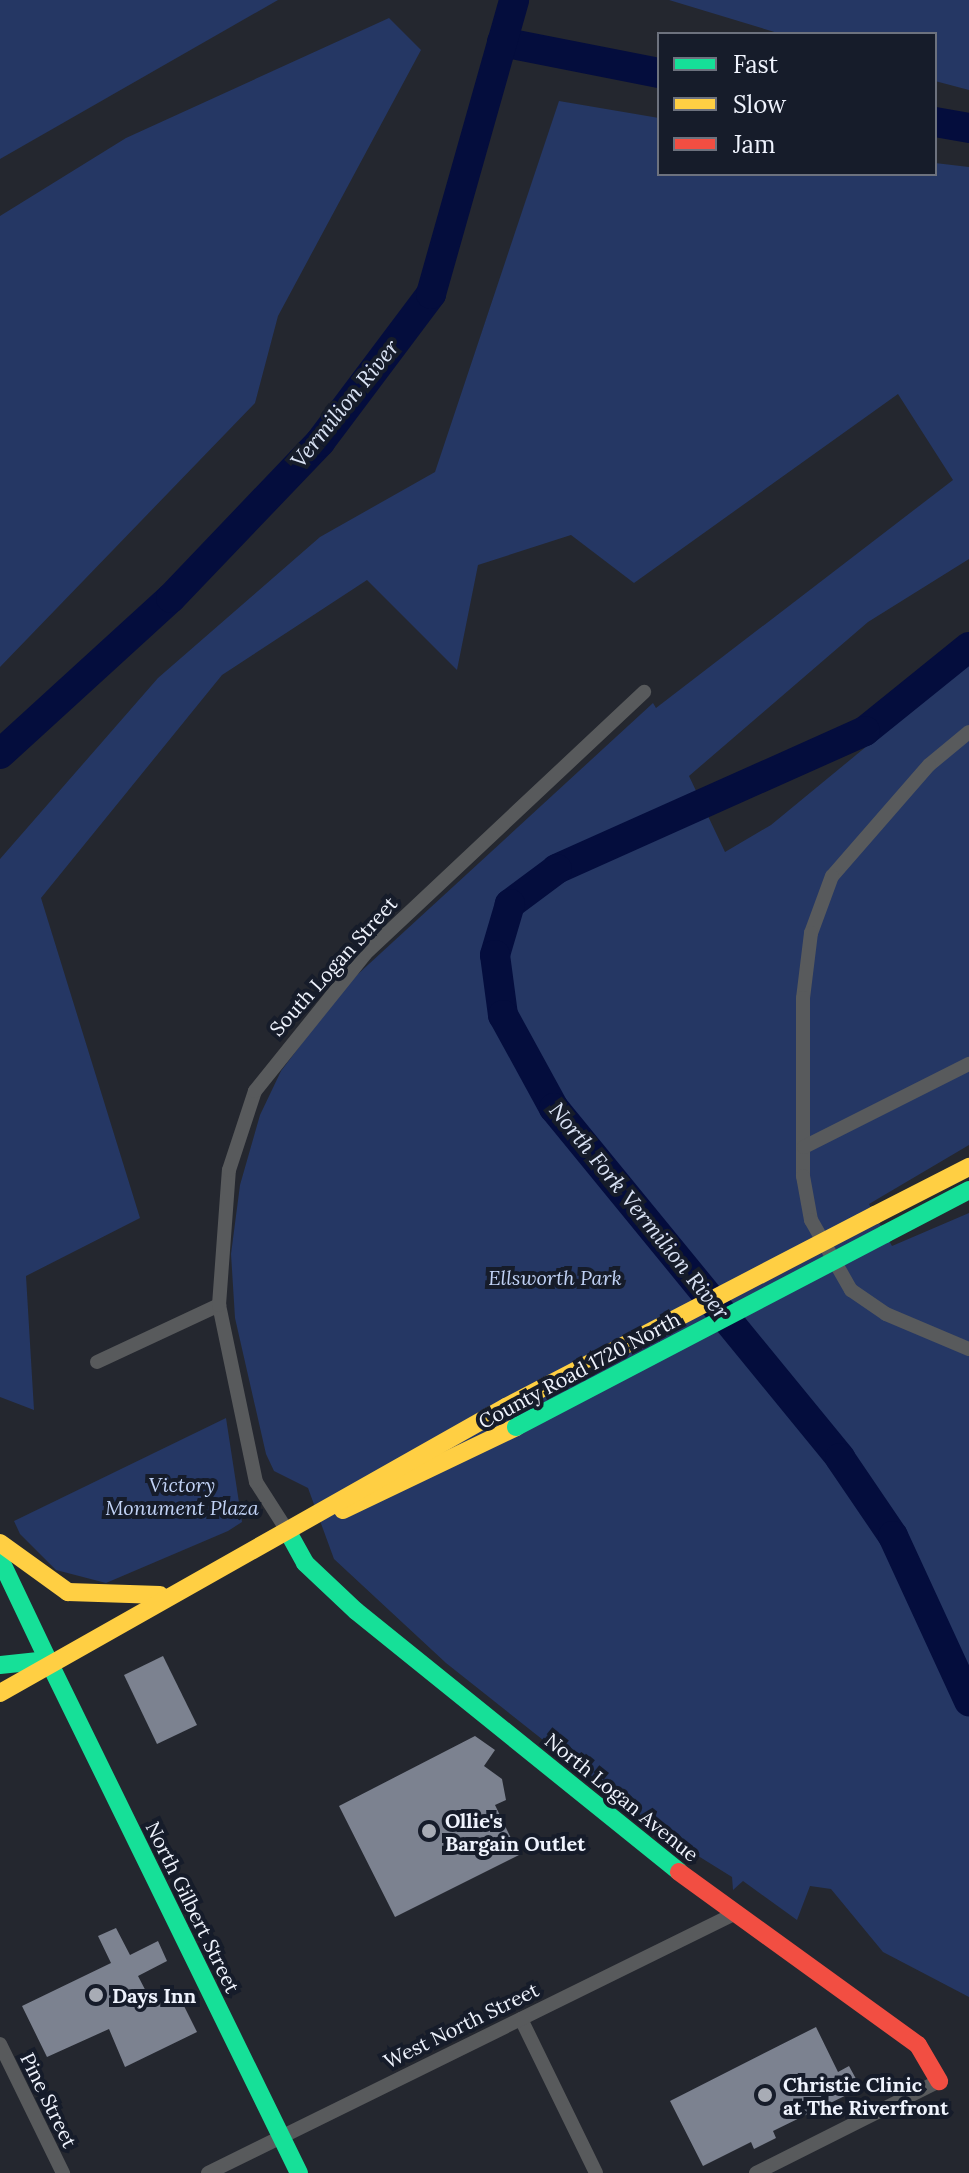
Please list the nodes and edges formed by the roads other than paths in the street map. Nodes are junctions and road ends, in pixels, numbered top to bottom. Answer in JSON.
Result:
{"nodes":[{"id":1,"x":644,"y":692,"type":"dead end"},
{"id":2,"x":969,"y":732,"type":"edge"},
{"id":3,"x":969,"y":1064,"type":"edge"},
{"id":4,"x":804,"y":1147,"type":"junction"},
{"id":5,"x":969,"y":1167,"type":"edge"},
{"id":6,"x":969,"y":1190,"type":"edge"},
{"id":7,"x":219,"y":1305,"type":"junction"},
{"id":8,"x":969,"y":1349,"type":"edge"},
{"id":9,"x":97,"y":1362,"type":"dead end"},
{"id":10,"x":288,"y":1532,"type":"junction"},
{"id":11,"x":0,"y":1543,"type":"edge"},
{"id":12,"x":0,"y":1559,"type":"edge"},
{"id":13,"x":164,"y":1595,"type":"junction"},
{"id":14,"x":48,"y":1660,"type":"junction"},
{"id":15,"x":0,"y":1665,"type":"edge"},
{"id":16,"x":0,"y":1693,"type":"edge"},
{"id":17,"x":732,"y":1915,"type":"junction"},
{"id":18,"x":521,"y":2019,"type":"junction"},
{"id":19,"x":0,"y":2044,"type":"edge"},
{"id":20,"x":939,"y":2081,"type":"joint"},
{"id":21,"x":281,"y":2136,"type":"junction"},
{"id":22,"x":63,"y":2173,"type":"edge"},
{"id":23,"x":208,"y":2173,"type":"edge"},
{"id":24,"x":299,"y":2173,"type":"edge"},
{"id":25,"x":596,"y":2173,"type":"edge"},
{"id":26,"x":756,"y":2173,"type":"edge"}],
"edges":[{"from":1,"to":7,"type":"street","name":"South Logan Street"},
{"from":2,"to":4,"type":"street"},
{"from":3,"to":4,"type":"street"},
{"from":4,"to":8,"type":"street"},
{"from":5,"to":10,"type":"main road","name":"County Road 1720 North","bridge":true},
{"from":6,"to":10,"type":"main road","name":"County Road 1720 North","bridge":true},
{"from":7,"to":9,"type":"street"},
{"from":7,"to":10,"type":"street","name":"South Logan Street"},
{"from":10,"to":13,"type":"main road","name":"County Road 1720 North"},
{"from":10,"to":17,"type":"main road","name":"North Logan Avenue"},
{"from":11,"to":13,"type":"main road"},
{"from":12,"to":14,"type":"main road","name":"North Gilbert Street"},
{"from":13,"to":14,"type":"main road","name":"County Road 1720 North"},
{"from":14,"to":15,"type":"main road"},
{"from":14,"to":16,"type":"main road","name":"County Road 1720 North"},
{"from":14,"to":21,"type":"main road","name":"North Gilbert Street"},
{"from":17,"to":18,"type":"street","name":"West North Street"},
{"from":17,"to":20,"type":"main road","name":"North Logan Avenue"},
{"from":18,"to":21,"type":"street","name":"West North Street"},
{"from":18,"to":25,"type":"street"},
{"from":19,"to":22,"type":"street","name":"Pine Street"},
{"from":20,"to":26,"type":"street"},
{"from":21,"to":23,"type":"street","name":"West North Street"},
{"from":21,"to":24,"type":"main road","name":"North Gilbert Street"}]}
